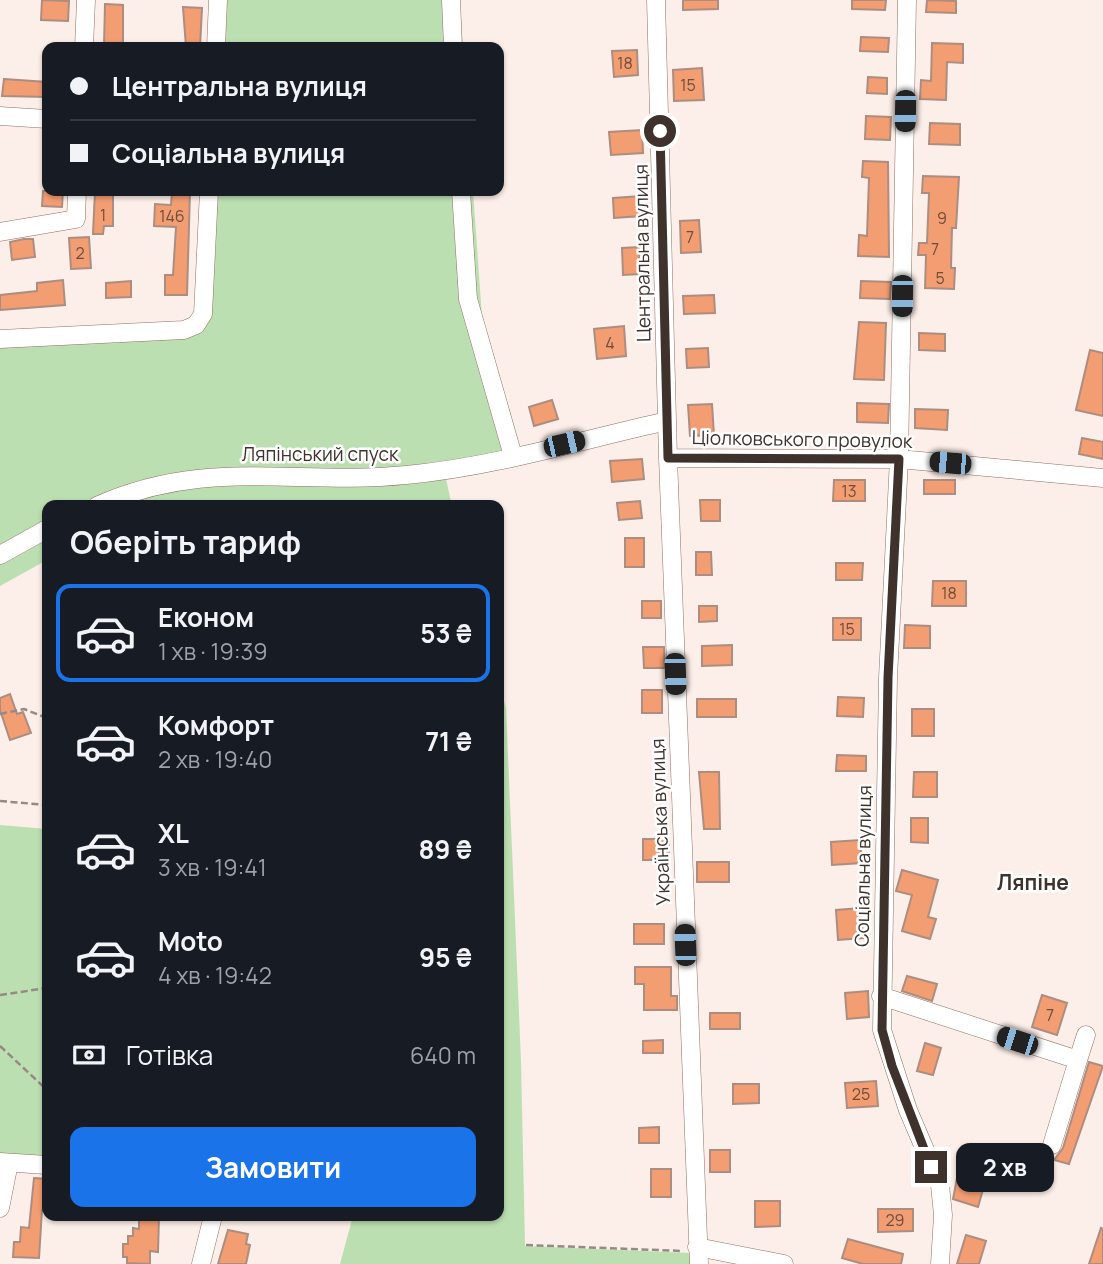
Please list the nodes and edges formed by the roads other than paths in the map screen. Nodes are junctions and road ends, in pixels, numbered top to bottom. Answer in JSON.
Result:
{"nodes":[{"id":1,"x":86,"y":0,"type":"edge"},
{"id":2,"x":218,"y":0,"type":"edge"},
{"id":3,"x":451,"y":0,"type":"edge"},
{"id":4,"x":656,"y":0,"type":"edge"},
{"id":5,"x":907,"y":0,"type":"edge"},
{"id":6,"x":83,"y":42,"type":"edge"},
{"id":7,"x":216,"y":42,"type":"edge"},
{"id":8,"x":453,"y":42,"type":"edge"},
{"id":9,"x":0,"y":116,"type":"edge"},
{"id":10,"x":42,"y":119,"type":"edge"},
{"id":11,"x":77,"y":196,"type":"edge"},
{"id":12,"x":209,"y":196,"type":"edge"},
{"id":13,"x":461,"y":196,"type":"edge"},
{"id":14,"x":0,"y":232,"type":"edge"},
{"id":15,"x":0,"y":339,"type":"edge"},
{"id":16,"x":667,"y":421,"type":"junction"},
{"id":17,"x":513,"y":456,"type":"junction"},
{"id":18,"x":668,"y":458,"type":"junction"},
{"id":19,"x":899,"y":459,"type":"junction"},
{"id":20,"x":1103,"y":478,"type":"edge"},
{"id":21,"x":117,"y":500,"type":"edge"},
{"id":22,"x":42,"y":532,"type":"edge"},
{"id":23,"x":0,"y":555,"type":"edge"},
{"id":24,"x":881,"y":996,"type":"junction"},
{"id":25,"x":1086,"y":1035,"type":"dead end"},
{"id":26,"x":1078,"y":1060,"type":"junction"},
{"id":27,"x":1052,"y":1145,"type":"dead end"},
{"id":28,"x":4,"y":1163,"type":"edge"},
{"id":29,"x":42,"y":1165,"type":"edge"},
{"id":30,"x":0,"y":1208,"type":"edge"},
{"id":31,"x":212,"y":1221,"type":"edge"},
{"id":32,"x":698,"y":1254,"type":"edge"},
{"id":33,"x":201,"y":1264,"type":"edge"},
{"id":34,"x":784,"y":1264,"type":"edge"},
{"id":35,"x":940,"y":1264,"type":"edge"}],
"edges":[{"from":1,"to":6,"type":"street"},
{"from":2,"to":7,"type":"street"},
{"from":3,"to":8,"type":"street"},
{"from":4,"to":16,"type":"street","name":"Центральна вулиця"},
{"from":5,"to":19,"type":"street","name":"Соціальна вулиця"},
{"from":9,"to":10,"type":"street"},
{"from":11,"to":14,"type":"street"},
{"from":12,"to":15,"type":"street"},
{"from":13,"to":17,"type":"street"},
{"from":16,"to":17,"type":"street","name":"Ляпінський спуск"},
{"from":16,"to":18,"type":"street","name":"Українська вулиця"},
{"from":17,"to":21,"type":"street","name":"Ляпінський спуск"},
{"from":18,"to":19,"type":"street","name":"Ціолковського провулок"},
{"from":18,"to":32,"type":"street","name":"Українська вулиця"},
{"from":19,"to":20,"type":"street","name":"Ціолковського провулок"},
{"from":19,"to":24,"type":"street","name":"Соціальна вулиця"},
{"from":22,"to":23,"type":"street"},
{"from":24,"to":26,"type":"street"},
{"from":24,"to":35,"type":"street","name":"Соціальна вулиця"},
{"from":25,"to":26,"type":"street"},
{"from":26,"to":27,"type":"street"},
{"from":28,"to":29,"type":"street"},
{"from":28,"to":30,"type":"street"},
{"from":31,"to":33,"type":"street"},
{"from":32,"to":34,"type":"street"}]}
